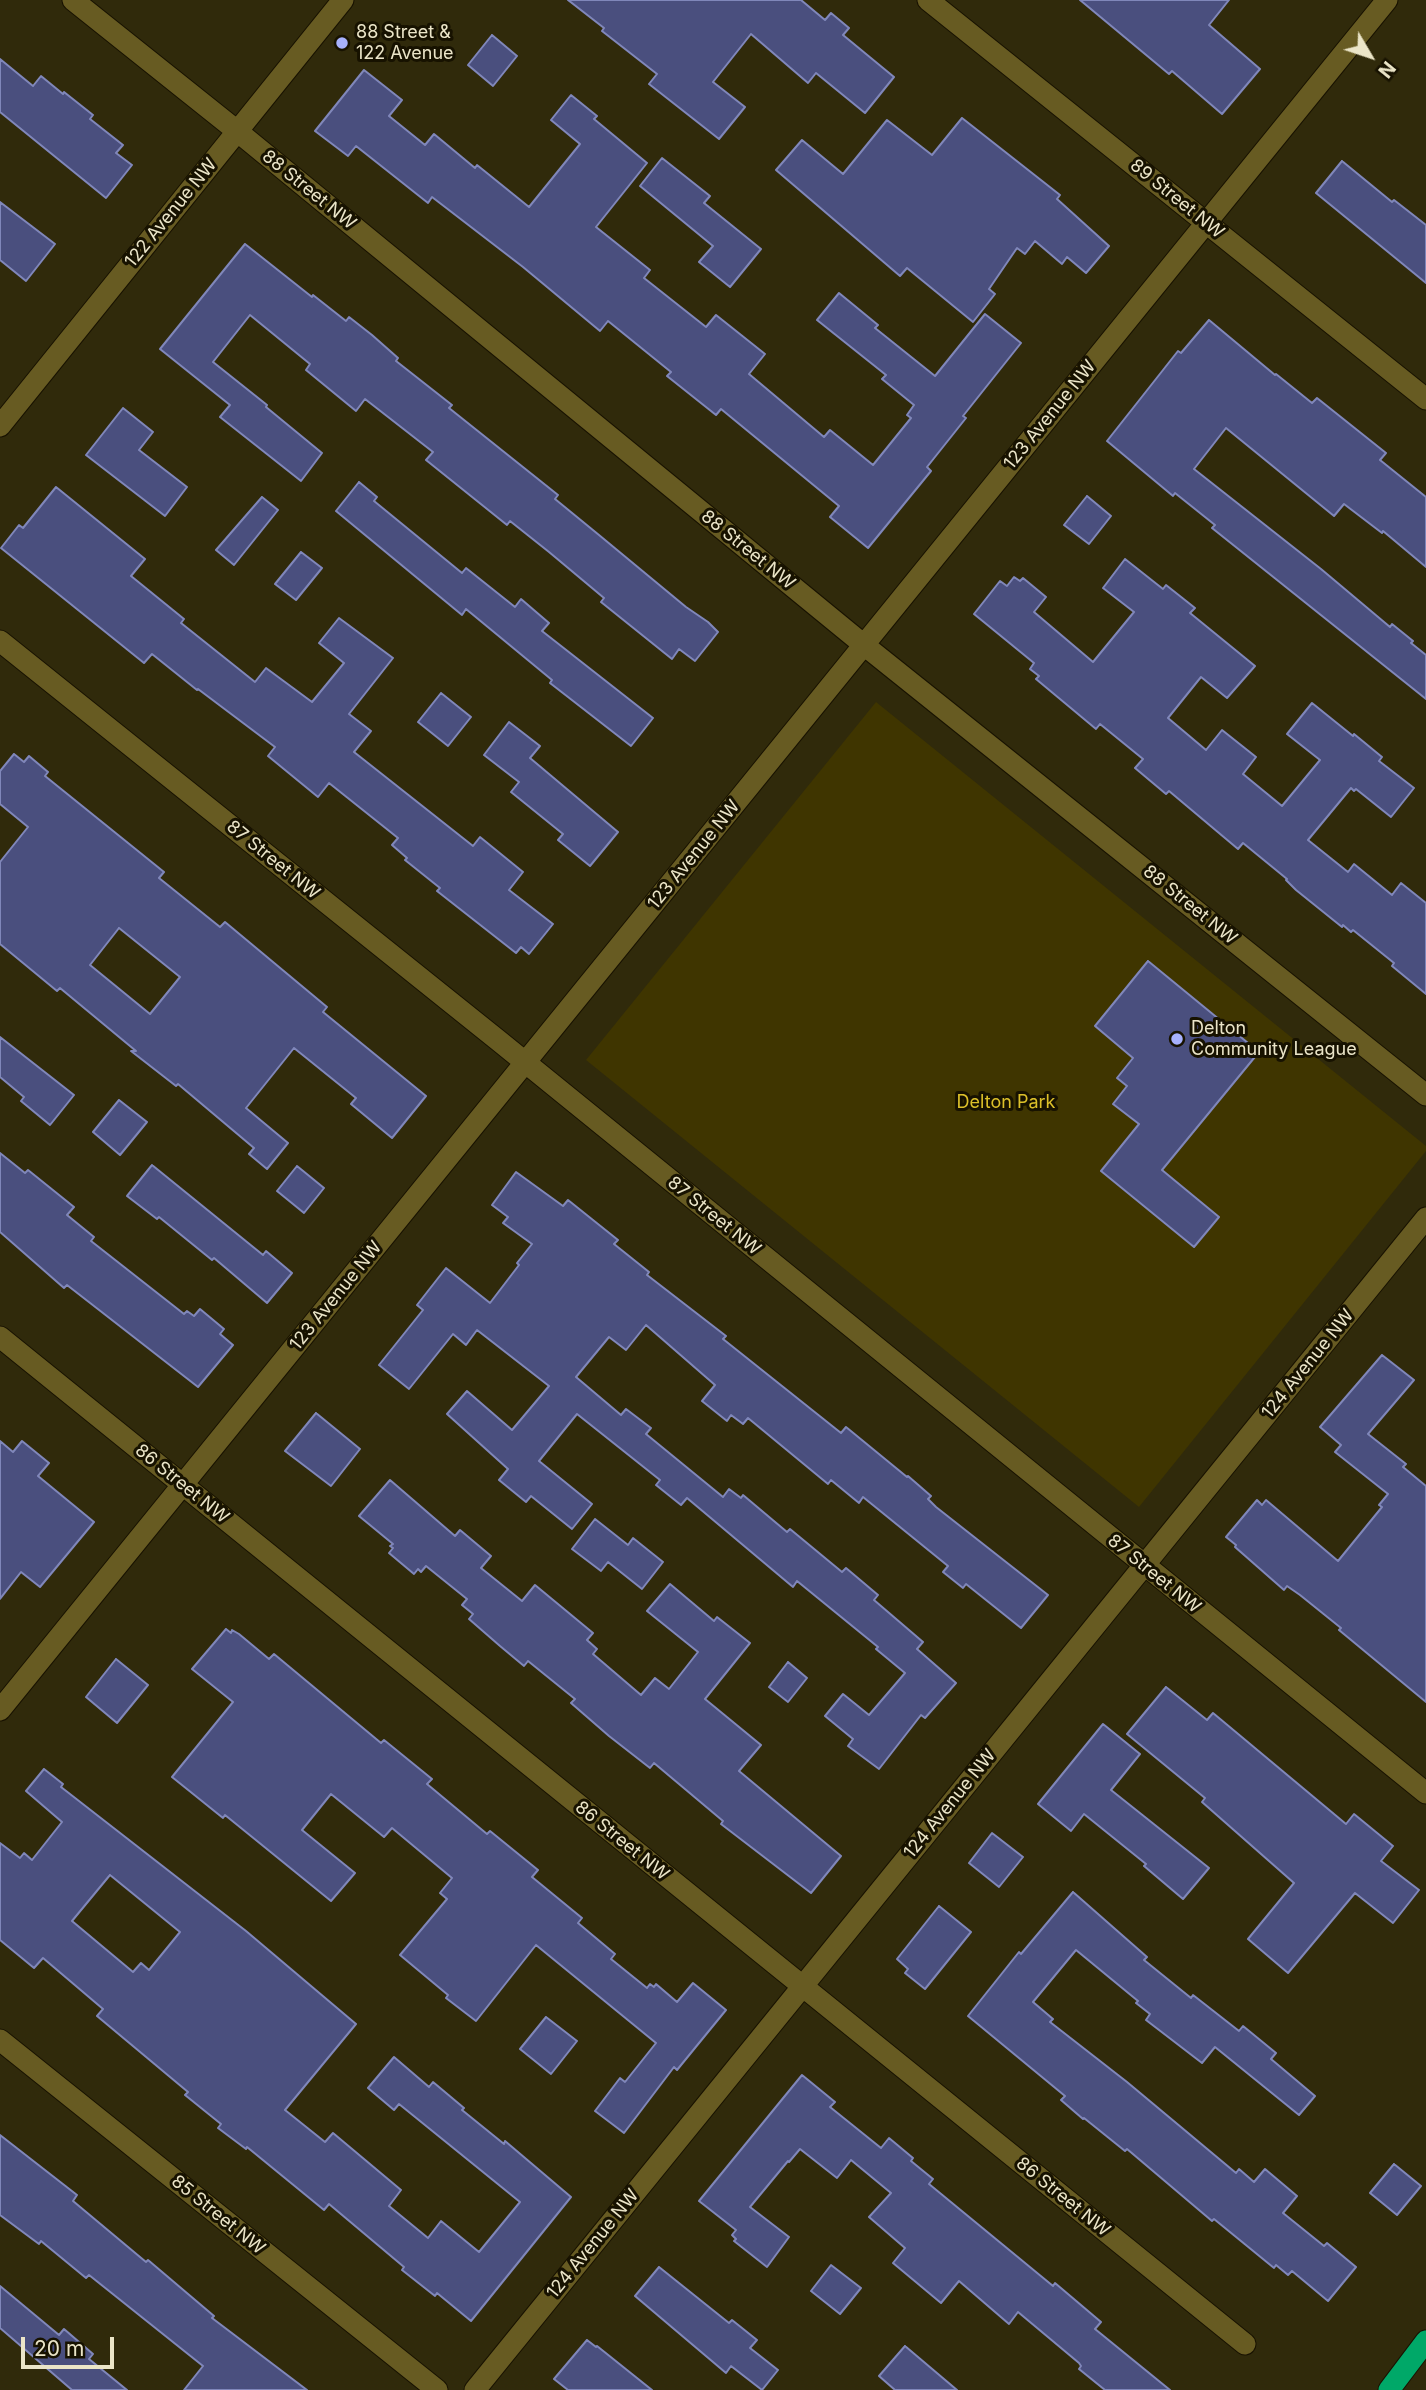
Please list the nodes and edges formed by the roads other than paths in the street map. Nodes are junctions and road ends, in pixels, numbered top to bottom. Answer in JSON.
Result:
{"nodes":[{"id":1,"x":74,"y":0,"type":"edge"},
{"id":2,"x":343,"y":0,"type":"edge"},
{"id":3,"x":928,"y":0,"type":"edge"},
{"id":4,"x":1387,"y":0,"type":"edge"},
{"id":5,"x":237,"y":131,"type":"junction"},
{"id":6,"x":1206,"y":222,"type":"junction"},
{"id":7,"x":1426,"y":399,"type":"edge"},
{"id":8,"x":0,"y":426,"type":"edge"},
{"id":9,"x":0,"y":641,"type":"edge"},
{"id":10,"x":864,"y":645,"type":"junction"},
{"id":11,"x":526,"y":1063,"type":"junction"},
{"id":12,"x":1426,"y":1095,"type":"edge"},
{"id":13,"x":1426,"y":1218,"type":"edge"},
{"id":14,"x":0,"y":1337,"type":"edge"},
{"id":15,"x":184,"y":1485,"type":"junction"},
{"id":16,"x":1144,"y":1566,"type":"junction"},
{"id":17,"x":0,"y":1710,"type":"edge"},
{"id":18,"x":1426,"y":1793,"type":"edge"},
{"id":19,"x":802,"y":1986,"type":"junction"},
{"id":20,"x":0,"y":2040,"type":"edge"},
{"id":21,"x":1426,"y":2341,"type":"edge"},
{"id":22,"x":1245,"y":2344,"type":"dead end"},
{"id":23,"x":436,"y":2390,"type":"edge"},
{"id":24,"x":475,"y":2390,"type":"edge"},
{"id":25,"x":1389,"y":2390,"type":"edge"}],
"edges":[{"from":1,"to":5,"type":"street","name":"88 Street NW"},
{"from":2,"to":5,"type":"street","name":"122 Avenue NW"},
{"from":3,"to":6,"type":"street","name":"89 Street NW"},
{"from":4,"to":6,"type":"street","name":"123 Avenue NW"},
{"from":5,"to":8,"type":"street","name":"122 Avenue NW"},
{"from":5,"to":10,"type":"street","name":"88 Street NW"},
{"from":6,"to":7,"type":"street","name":"89 Street NW"},
{"from":6,"to":10,"type":"street","name":"123 Avenue NW"},
{"from":9,"to":11,"type":"street","name":"87 Street NW"},
{"from":10,"to":11,"type":"street","name":"123 Avenue NW"},
{"from":10,"to":12,"type":"street","name":"88 Street NW"},
{"from":11,"to":15,"type":"street","name":"123 Avenue NW"},
{"from":11,"to":16,"type":"street","name":"87 Street NW"},
{"from":13,"to":16,"type":"street","name":"124 Avenue NW"},
{"from":14,"to":15,"type":"street","name":"86 Street NW"},
{"from":15,"to":17,"type":"street","name":"123 Avenue NW"},
{"from":15,"to":19,"type":"street","name":"86 Street NW"},
{"from":16,"to":18,"type":"street","name":"87 Street NW"},
{"from":16,"to":19,"type":"street","name":"124 Avenue NW"},
{"from":19,"to":22,"type":"street","name":"86 Street NW"},
{"from":19,"to":24,"type":"street","name":"124 Avenue NW"},
{"from":20,"to":23,"type":"street","name":"85 Street NW"},
{"from":21,"to":25,"type":"highway"}]}
